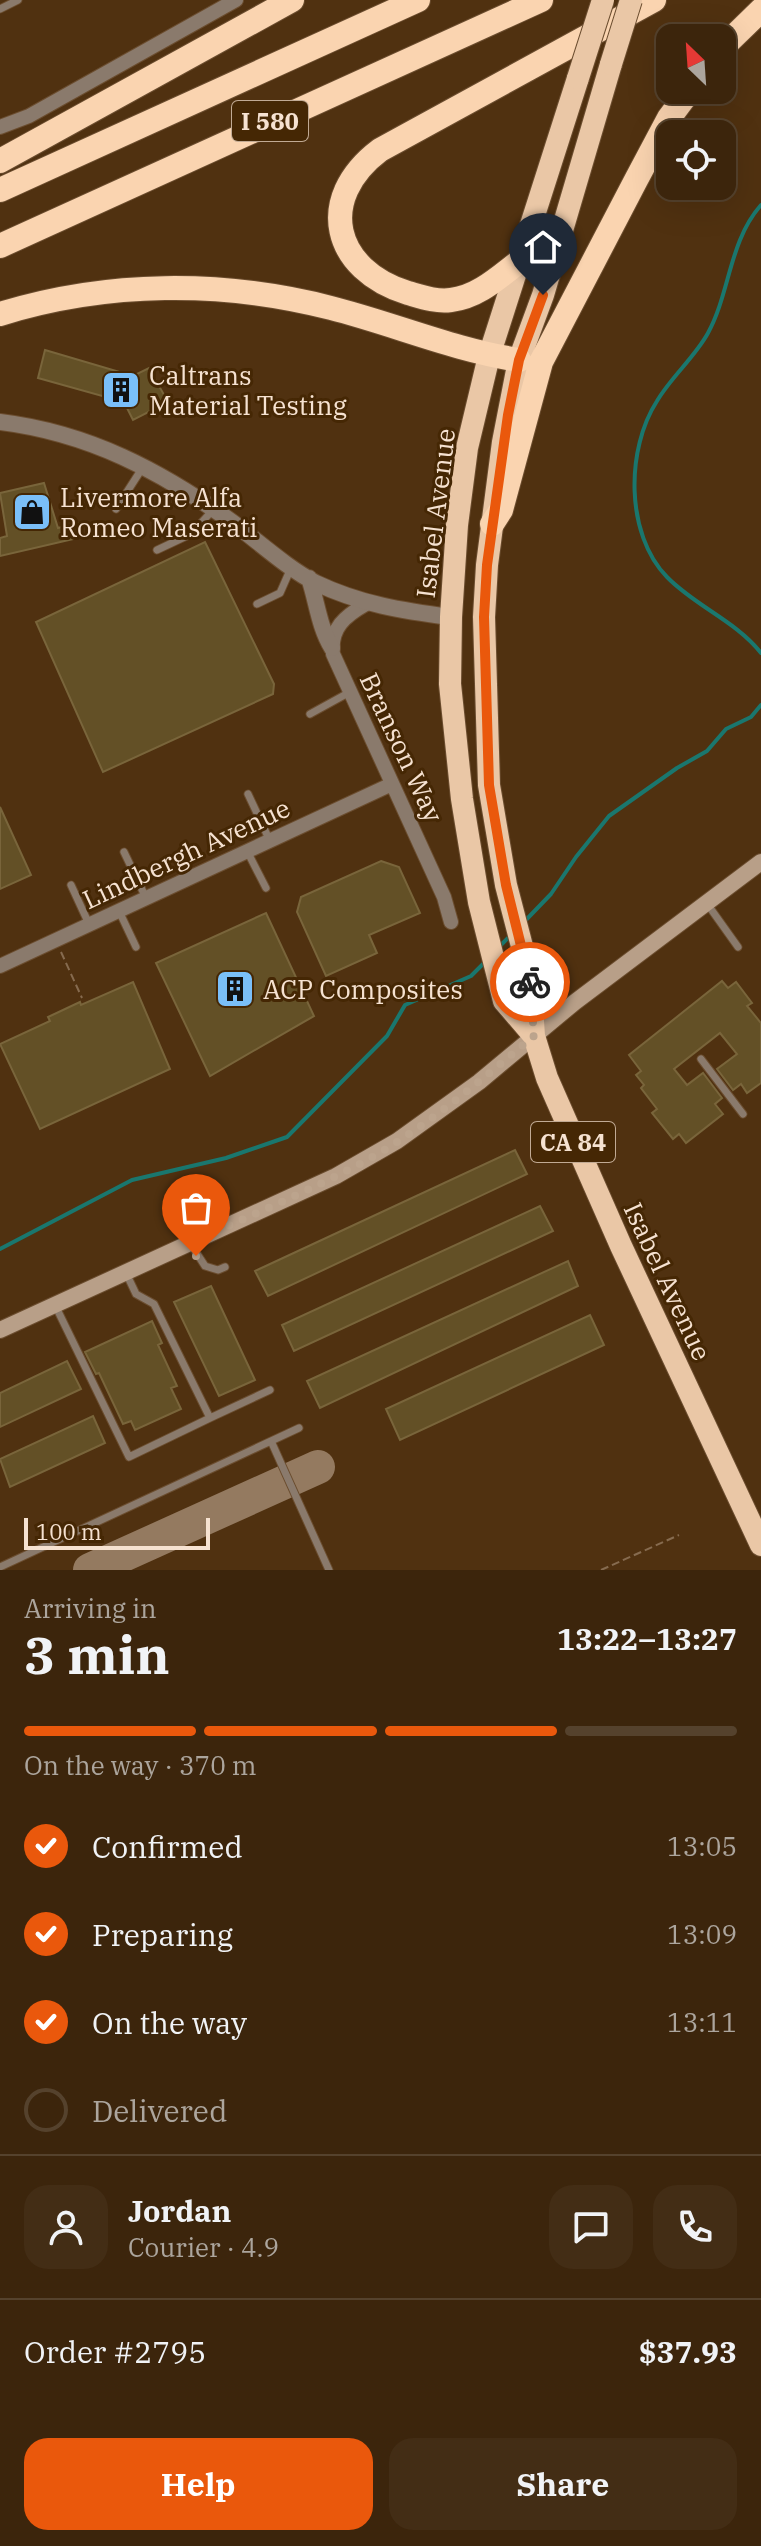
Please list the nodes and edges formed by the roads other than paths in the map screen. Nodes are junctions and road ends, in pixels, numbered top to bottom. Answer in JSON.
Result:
{"nodes":[{"id":1,"x":18,"y":0,"type":"edge"},
{"id":2,"x":236,"y":0,"type":"edge"},
{"id":3,"x":292,"y":0,"type":"edge"},
{"id":4,"x":418,"y":0,"type":"edge"},
{"id":5,"x":541,"y":0,"type":"edge"},
{"id":6,"x":603,"y":0,"type":"edge"},
{"id":7,"x":631,"y":0,"type":"edge"},
{"id":8,"x":654,"y":0,"type":"edge"},
{"id":9,"x":0,"y":9,"type":"edge"},
{"id":10,"x":377,"y":10,"type":"edge"},
{"id":11,"x":761,"y":10,"type":"edge"},
{"id":12,"x":736,"y":34,"type":"edge"},
{"id":13,"x":681,"y":104,"type":"edge"},
{"id":14,"x":0,"y":127,"type":"edge"},
{"id":15,"x":0,"y":161,"type":"edge"},
{"id":16,"x":0,"y":190,"type":"edge"},
{"id":17,"x":0,"y":246,"type":"edge"},
{"id":18,"x":520,"y":261,"type":"junction"},
{"id":19,"x":0,"y":314,"type":"edge"},
{"id":20,"x":489,"y":356,"type":"junction"},
{"id":21,"x":519,"y":360,"type":"junction"},
{"id":22,"x":0,"y":422,"type":"edge"},
{"id":23,"x":144,"y":465,"type":"junction"},
{"id":24,"x":116,"y":509,"type":"dead end"},
{"id":25,"x":213,"y":509,"type":"junction"},
{"id":26,"x":492,"y":524,"type":"junction"},
{"id":27,"x":157,"y":550,"type":"dead end"},
{"id":28,"x":292,"y":566,"type":"junction"},
{"id":29,"x":309,"y":578,"type":"junction"},
{"id":30,"x":257,"y":604,"type":"dead end"},
{"id":31,"x":366,"y":604,"type":"junction"},
{"id":32,"x":451,"y":617,"type":"junction"},
{"id":33,"x":332,"y":648,"type":"junction"},
{"id":34,"x":350,"y":692,"type":"junction"},
{"id":35,"x":310,"y":714,"type":"dead end"},
{"id":36,"x":392,"y":784,"type":"junction"},
{"id":37,"x":248,"y":794,"type":"dead end"},
{"id":38,"x":270,"y":841,"type":"junction"},
{"id":39,"x":247,"y":851,"type":"junction"},
{"id":40,"x":124,"y":852,"type":"dead end"},
{"id":41,"x":761,"y":862,"type":"edge"},
{"id":42,"x":71,"y":885,"type":"dead end"},
{"id":43,"x":266,"y":888,"type":"dead end"},
{"id":44,"x":146,"y":898,"type":"junction"},
{"id":45,"x":706,"y":903,"type":"junction"},
{"id":46,"x":119,"y":911,"type":"junction"},
{"id":47,"x":451,"y":922,"type":"dead end"},
{"id":48,"x":89,"y":924,"type":"junction"},
{"id":49,"x":136,"y":947,"type":"dead end"},
{"id":50,"x":738,"y":947,"type":"dead end"},
{"id":51,"x":0,"y":966,"type":"edge"},
{"id":52,"x":534,"y":1036,"type":"junction"},
{"id":53,"x":701,"y":1059,"type":"dead end"},
{"id":54,"x":743,"y":1114,"type":"dead end"},
{"id":55,"x":190,"y":1243,"type":"junction"},
{"id":56,"x":225,"y":1267,"type":"dead end"},
{"id":57,"x":126,"y":1272,"type":"junction"},
{"id":58,"x":55,"y":1305,"type":"junction"},
{"id":59,"x":0,"y":1330,"type":"edge"},
{"id":60,"x":270,"y":1390,"type":"dead end"},
{"id":61,"x":210,"y":1418,"type":"junction"},
{"id":62,"x":299,"y":1428,"type":"dead end"},
{"id":63,"x":271,"y":1441,"type":"junction"},
{"id":64,"x":761,"y":1545,"type":"edge"},
{"id":65,"x":0,"y":1567,"type":"edge"},
{"id":66,"x":329,"y":1570,"type":"edge"}],
"edges":[{"from":1,"to":9,"type":"lane"},
{"from":2,"to":14,"type":"street"},
{"from":3,"to":15,"type":"highway"},
{"from":4,"to":10,"type":"highway","number":"I 580"},
{"from":5,"to":17,"type":"highway","number":"I 580"},
{"from":6,"to":18,"type":"highway","name":"Isabel Avenue","number":"CA 84","bridge":true},
{"from":7,"to":21,"type":"highway","name":"Isabel Avenue","number":"CA 84","bridge":true},
{"from":8,"to":18,"type":"highway"},
{"from":10,"to":16,"type":"highway","number":"I 580"},
{"from":11,"to":12,"type":"highway"},
{"from":13,"to":26,"type":"highway"},
{"from":18,"to":20,"type":"highway","name":"Isabel Avenue","number":"CA 84"},
{"from":19,"to":20,"type":"highway"},
{"from":20,"to":21,"type":"highway"},
{"from":20,"to":32,"type":"highway","name":"Isabel Avenue","number":"CA 84"},
{"from":21,"to":26,"type":"highway","name":"Isabel Avenue","number":"CA 84"},
{"from":22,"to":23,"type":"street"},
{"from":23,"to":24,"type":"lane"},
{"from":23,"to":25,"type":"street"},
{"from":25,"to":27,"type":"lane"},
{"from":25,"to":28,"type":"street"},
{"from":26,"to":52,"type":"highway","name":"Isabel Avenue","number":"CA 84"},
{"from":28,"to":29,"type":"street"},
{"from":28,"to":30,"type":"lane"},
{"from":29,"to":31,"type":"street"},
{"from":29,"to":33,"type":"street"},
{"from":31,"to":32,"type":"street"},
{"from":31,"to":33,"type":"street"},
{"from":32,"to":52,"type":"highway","name":"Isabel Avenue","number":"CA 84"},
{"from":33,"to":34,"type":"street","name":"Branson Way"},
{"from":34,"to":35,"type":"lane"},
{"from":34,"to":36,"type":"street","name":"Branson Way"},
{"from":36,"to":38,"type":"street","name":"Lindbergh Avenue"},
{"from":36,"to":47,"type":"street","name":"Branson Way"},
{"from":37,"to":38,"type":"lane"},
{"from":38,"to":39,"type":"street","name":"Lindbergh Avenue"},
{"from":39,"to":43,"type":"lane"},
{"from":39,"to":44,"type":"street","name":"Lindbergh Avenue"},
{"from":40,"to":44,"type":"lane"},
{"from":41,"to":45,"type":"main road"},
{"from":42,"to":48,"type":"lane"},
{"from":44,"to":46,"type":"street","name":"Lindbergh Avenue"},
{"from":45,"to":50,"type":"lane"},
{"from":45,"to":52,"type":"main road"},
{"from":46,"to":48,"type":"street","name":"Lindbergh Avenue"},
{"from":46,"to":49,"type":"lane"},
{"from":48,"to":51,"type":"street","name":"Lindbergh Avenue"},
{"from":52,"to":55,"type":"main road"},
{"from":52,"to":64,"type":"highway","name":"Isabel Avenue","number":"CA 84"},
{"from":53,"to":54,"type":"lane"},
{"from":55,"to":56,"type":"lane"},
{"from":55,"to":57,"type":"main road"},
{"from":57,"to":58,"type":"main road"},
{"from":57,"to":61,"type":"lane"},
{"from":58,"to":59,"type":"main road"},
{"from":58,"to":61,"type":"lane"},
{"from":60,"to":61,"type":"lane"},
{"from":62,"to":63,"type":"lane"},
{"from":63,"to":65,"type":"lane"},
{"from":63,"to":66,"type":"lane"}]}
